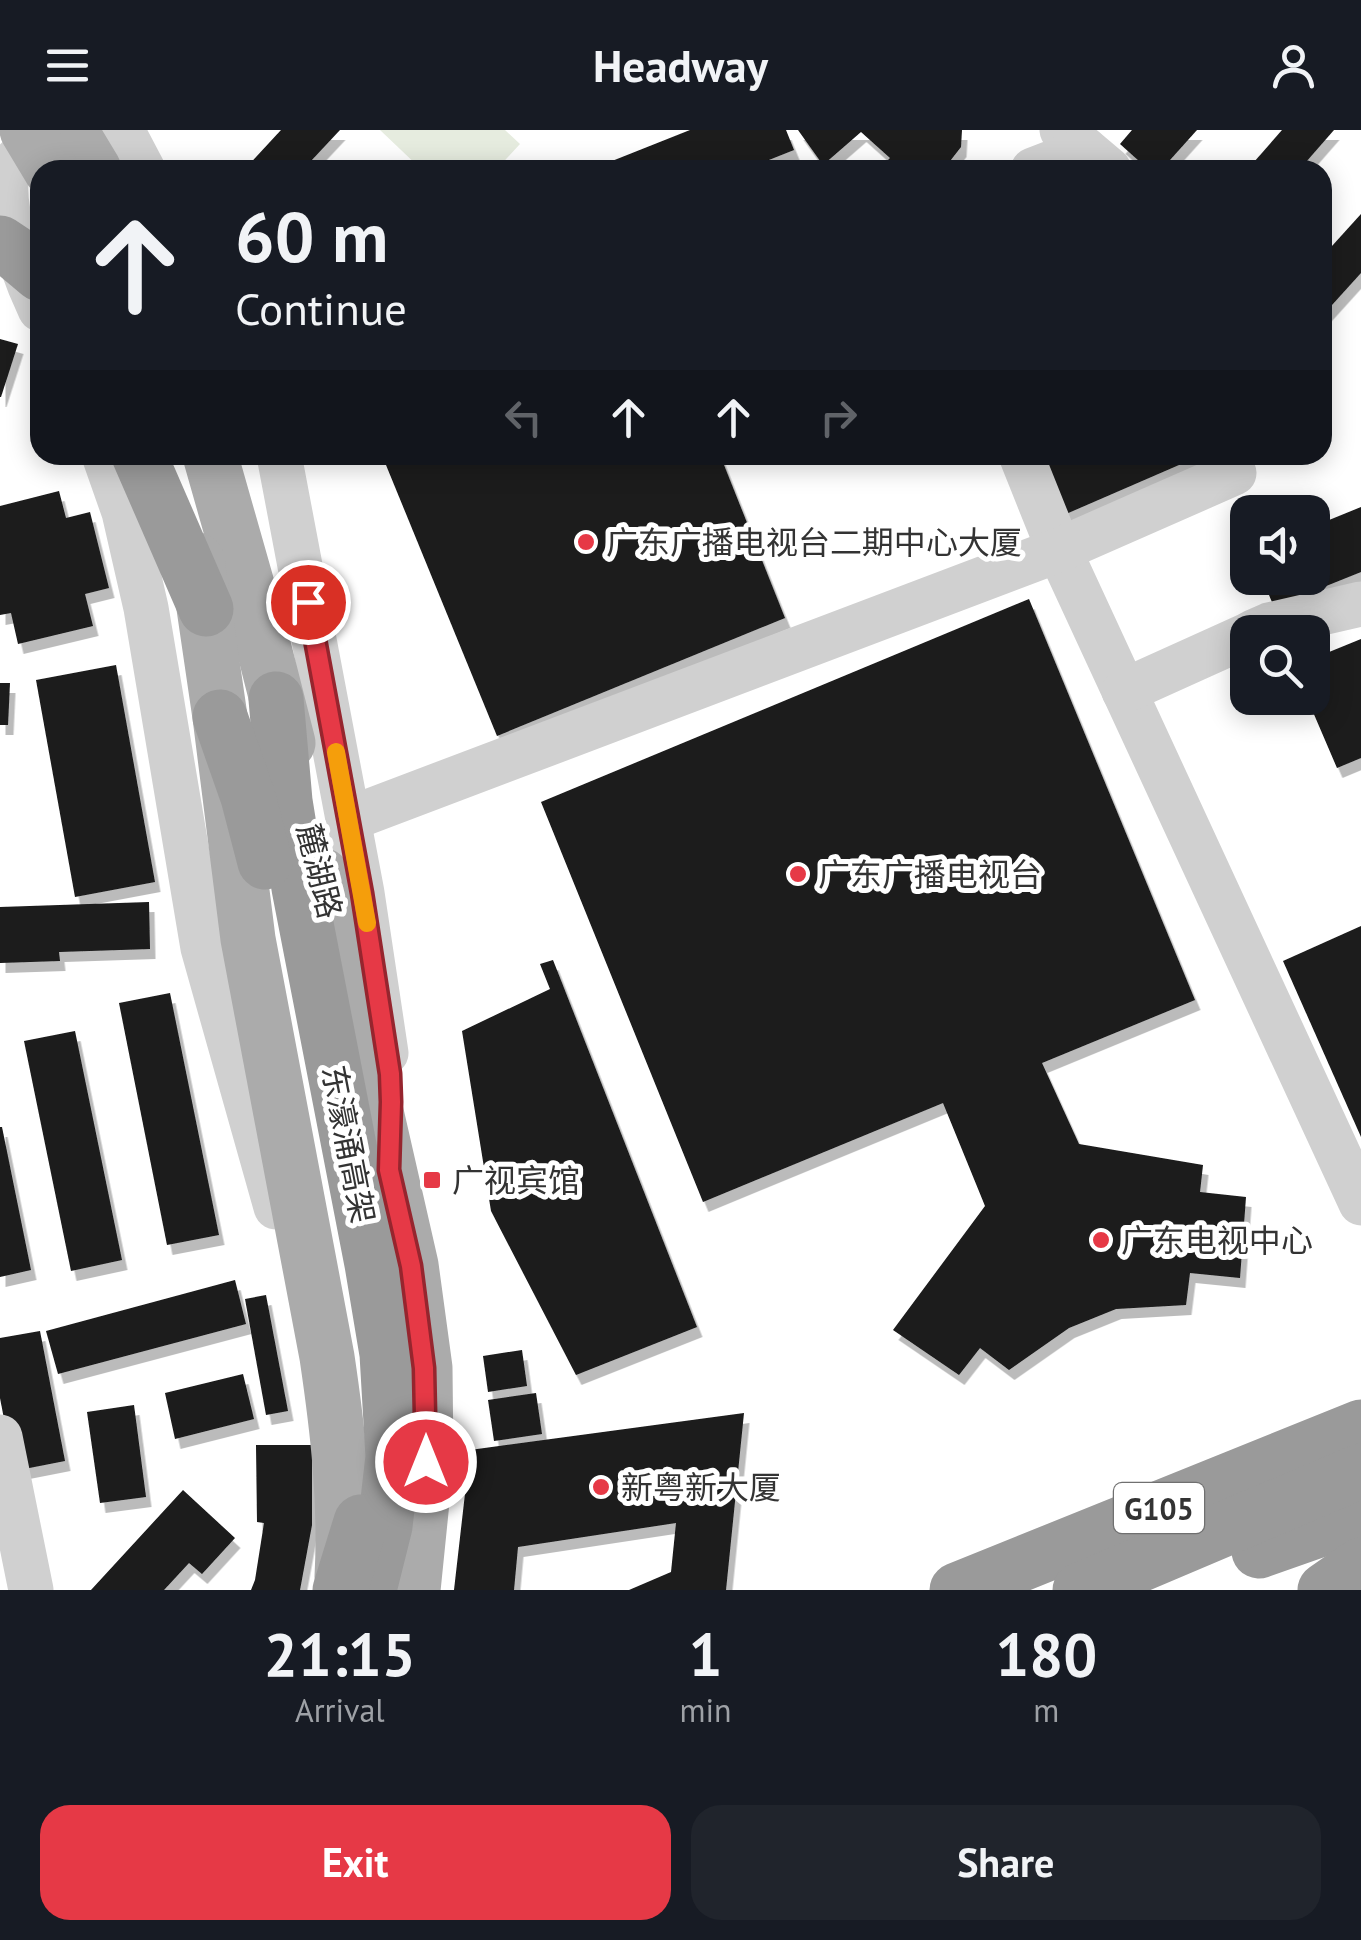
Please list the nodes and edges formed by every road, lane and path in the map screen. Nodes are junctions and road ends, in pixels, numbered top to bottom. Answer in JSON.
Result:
{"nodes":[{"id":1,"x":26,"y":130,"type":"edge"},
{"id":2,"x":55,"y":130,"type":"edge"},
{"id":3,"x":70,"y":130,"type":"edge"},
{"id":4,"x":122,"y":130,"type":"edge"},
{"id":5,"x":1085,"y":150,"type":"edge"},
{"id":6,"x":45,"y":160,"type":"edge"},
{"id":7,"x":88,"y":160,"type":"edge"},
{"id":8,"x":138,"y":160,"type":"edge"},
{"id":9,"x":1059,"y":160,"type":"edge"},
{"id":10,"x":0,"y":243,"type":"edge"},
{"id":11,"x":30,"y":265,"type":"edge"},
{"id":12,"x":30,"y":287,"type":"edge"},
{"id":13,"x":108,"y":465,"type":"edge"},
{"id":14,"x":142,"y":465,"type":"edge"},
{"id":15,"x":178,"y":465,"type":"edge"},
{"id":16,"x":213,"y":465,"type":"edge"},
{"id":17,"x":284,"y":465,"type":"edge"},
{"id":18,"x":1025,"y":465,"type":"edge"},
{"id":19,"x":1234,"y":473,"type":"dead end"},
{"id":20,"x":1059,"y":550,"type":"junction"},
{"id":21,"x":1361,"y":604,"type":"edge"},
{"id":22,"x":206,"y":610,"type":"junction"},
{"id":23,"x":1313,"y":615,"type":"edge"},
{"id":24,"x":1230,"y":643,"type":"edge"},
{"id":25,"x":1124,"y":691,"type":"junction"},
{"id":26,"x":276,"y":699,"type":"junction"},
{"id":27,"x":220,"y":717,"type":"junction"},
{"id":28,"x":348,"y":819,"type":"junction"},
{"id":29,"x":389,"y":1170,"type":"junction"},
{"id":30,"x":1361,"y":1204,"type":"edge"},
{"id":31,"x":359,"y":1266,"type":"junction"},
{"id":32,"x":337,"y":1424,"type":"junction"},
{"id":33,"x":1361,"y":1427,"type":"edge"},
{"id":34,"x":0,"y":1437,"type":"edge"},
{"id":35,"x":1361,"y":1448,"type":"edge"},
{"id":36,"x":1361,"y":1472,"type":"edge"},
{"id":37,"x":1282,"y":1504,"type":"junction"},
{"id":38,"x":1361,"y":1515,"type":"edge"},
{"id":39,"x":1361,"y":1540,"type":"edge"},
{"id":40,"x":1361,"y":1565,"type":"edge"},
{"id":41,"x":31,"y":1590,"type":"edge"},
{"id":42,"x":342,"y":1590,"type":"edge"},
{"id":43,"x":369,"y":1590,"type":"edge"},
{"id":44,"x":413,"y":1590,"type":"edge"},
{"id":45,"x":958,"y":1590,"type":"edge"},
{"id":46,"x":1080,"y":1590,"type":"edge"},
{"id":47,"x":1169,"y":1590,"type":"edge"},
{"id":48,"x":1254,"y":1590,"type":"edge"},
{"id":49,"x":1325,"y":1590,"type":"edge"}],
"edges":[{"from":1,"to":6,"type":"main road","bridge":true},
{"from":2,"to":12,"type":"street"},
{"from":3,"to":7,"type":"main road"},
{"from":4,"to":8,"type":"street"},
{"from":5,"to":9,"type":"street"},
{"from":10,"to":11,"type":"highway","bridge":true},
{"from":13,"to":32,"type":"street"},
{"from":14,"to":22,"type":"highway"},
{"from":15,"to":22,"type":"main road"},
{"from":16,"to":26,"type":"main road","name":"麓湖路"},
{"from":17,"to":28,"type":"street"},
{"from":18,"to":20,"type":"street"},
{"from":19,"to":20,"type":"street"},
{"from":20,"to":25,"type":"street"},
{"from":20,"to":28,"type":"street"},
{"from":21,"to":23,"type":"street"},
{"from":22,"to":27,"type":"main road"},
{"from":24,"to":25,"type":"street"},
{"from":25,"to":30,"type":"street"},
{"from":26,"to":29,"type":"main road","name":"麓湖路"},
{"from":26,"to":31,"type":"highway","name":"东濠涌高架"},
{"from":27,"to":31,"type":"highway","name":"东濠涌高架"},
{"from":27,"to":32,"type":"main road"},
{"from":28,"to":29,"type":"street"},
{"from":29,"to":44,"type":"main road","name":"麓湖路"},
{"from":31,"to":42,"type":"highway","name":"东濠涌高架","bridge":true},
{"from":31,"to":43,"type":"highway","name":"东濠涌高架"},
{"from":32,"to":42,"type":"main road"},
{"from":33,"to":45,"type":"highway","number":"G105"},
{"from":34,"to":41,"type":"street"},
{"from":35,"to":37,"type":"highway"},
{"from":36,"to":37,"type":"highway"},
{"from":37,"to":46,"type":"highway"},
{"from":38,"to":47,"type":"highway"},
{"from":39,"to":48,"type":"highway"},
{"from":40,"to":49,"type":"highway"}]}
